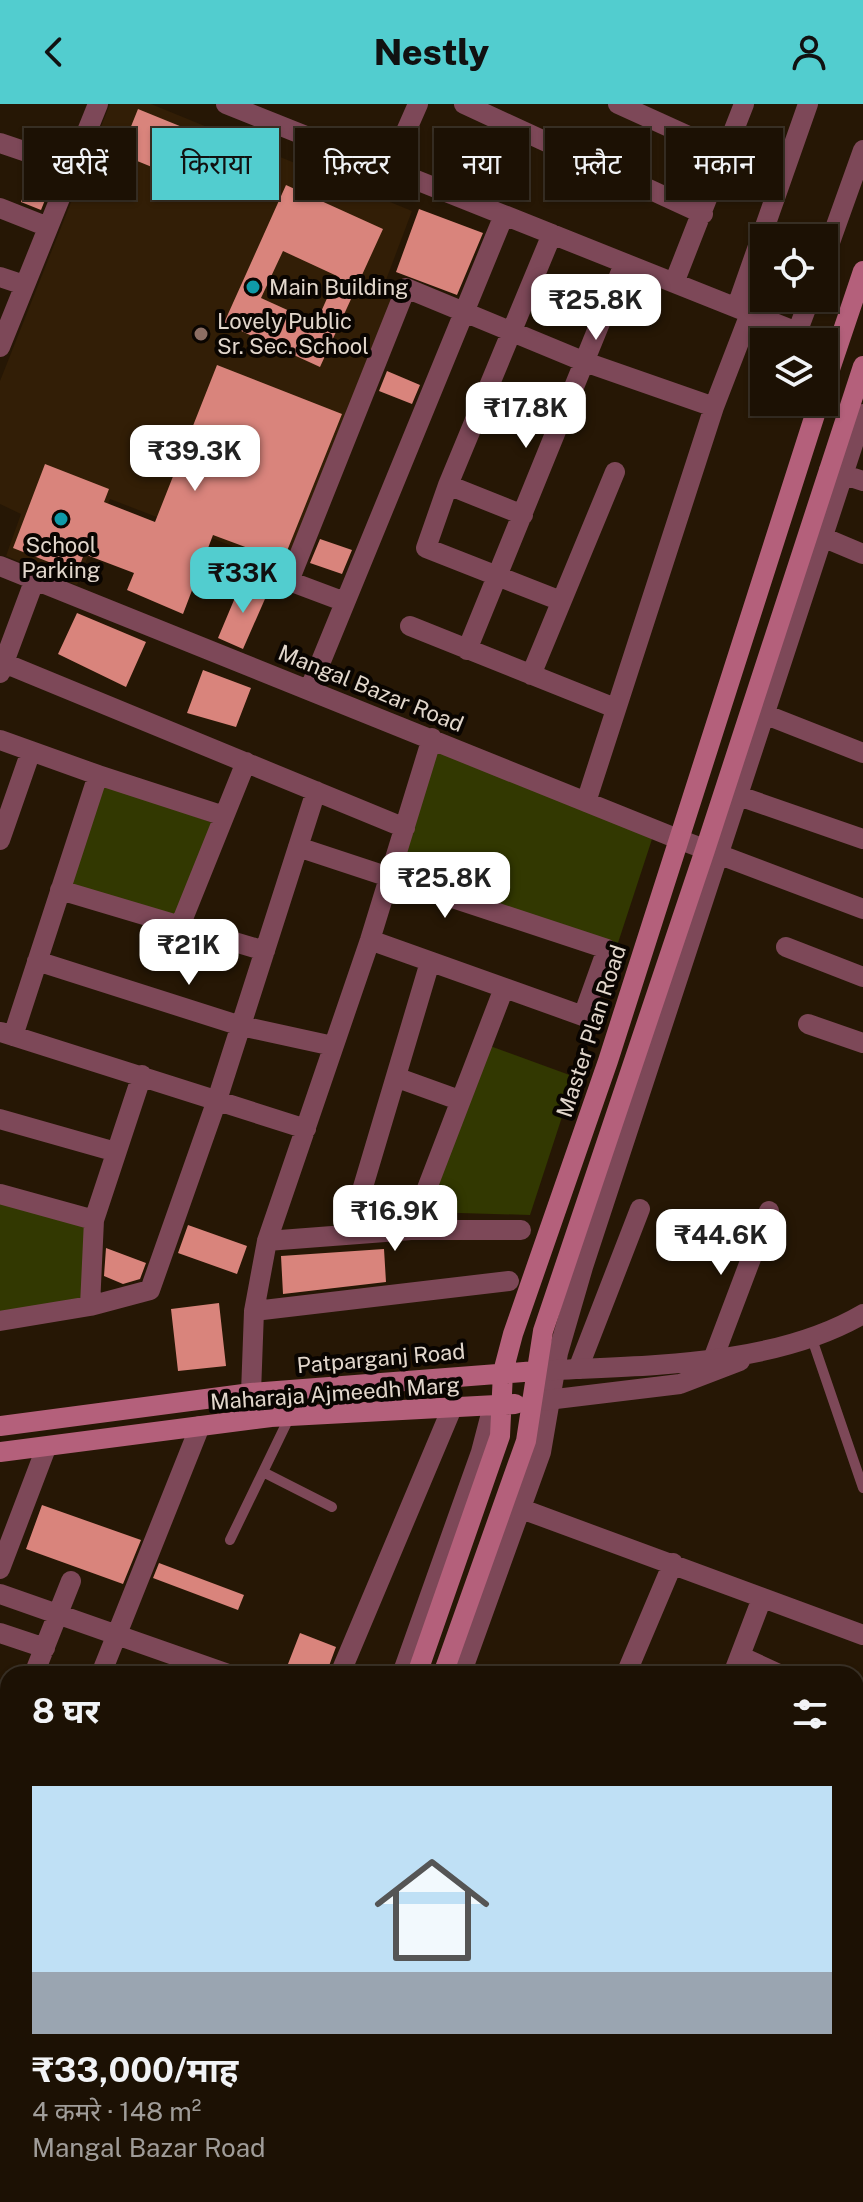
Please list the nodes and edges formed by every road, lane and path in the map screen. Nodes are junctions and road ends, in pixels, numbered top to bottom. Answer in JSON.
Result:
{"nodes":[{"id":1,"x":226,"y":104,"type":"edge"},
{"id":2,"x":418,"y":104,"type":"edge"},
{"id":3,"x":464,"y":104,"type":"edge"},
{"id":4,"x":618,"y":104,"type":"edge"},
{"id":5,"x":744,"y":104,"type":"edge"},
{"id":6,"x":808,"y":104,"type":"edge"},
{"id":7,"x":91,"y":106,"type":"edge"},
{"id":8,"x":84,"y":128,"type":"edge"},
{"id":9,"x":407,"y":128,"type":"edge"},
{"id":10,"x":671,"y":128,"type":"edge"},
{"id":11,"x":734,"y":128,"type":"edge"},
{"id":12,"x":295,"y":132,"type":"edge"},
{"id":13,"x":0,"y":143,"type":"edge"},
{"id":14,"x":863,"y":150,"type":"edge"},
{"id":15,"x":24,"y":151,"type":"edge"},
{"id":16,"x":418,"y":181,"type":"edge"},
{"id":17,"x":58,"y":200,"type":"edge"},
{"id":18,"x":708,"y":200,"type":"edge"},
{"id":19,"x":0,"y":208,"type":"edge"},
{"id":20,"x":703,"y":214,"type":"junction"},
{"id":21,"x":504,"y":215,"type":"junction"},
{"id":22,"x":837,"y":224,"type":"edge"},
{"id":23,"x":48,"y":227,"type":"junction"},
{"id":24,"x":552,"y":234,"type":"junction"},
{"id":25,"x":624,"y":264,"type":"junction"},
{"id":26,"x":863,"y":271,"type":"edge"},
{"id":27,"x":0,"y":277,"type":"edge"},
{"id":28,"x":674,"y":283,"type":"junction"},
{"id":29,"x":24,"y":285,"type":"junction"},
{"id":30,"x":744,"y":309,"type":"junction"},
{"id":31,"x":464,"y":312,"type":"junction"},
{"id":32,"x":793,"y":328,"type":"edge"},
{"id":33,"x":835,"y":328,"type":"edge"},
{"id":34,"x":511,"y":332,"type":"junction"},
{"id":35,"x":0,"y":347,"type":"edge"},
{"id":36,"x":585,"y":362,"type":"junction"},
{"id":37,"x":863,"y":366,"type":"edge"},
{"id":38,"x":714,"y":407,"type":"junction"},
{"id":39,"x":863,"y":414,"type":"edge"},
{"id":40,"x":814,"y":416,"type":"edge"},
{"id":41,"x":615,"y":472,"type":"dead end"},
{"id":42,"x":835,"y":472,"type":"junction"},
{"id":43,"x":863,"y":481,"type":"edge"},
{"id":44,"x":448,"y":485,"type":"junction"},
{"id":45,"x":523,"y":515,"type":"junction"},
{"id":46,"x":820,"y":536,"type":"junction"},
{"id":47,"x":863,"y":554,"type":"edge"},
{"id":48,"x":0,"y":566,"type":"edge"},
{"id":49,"x":497,"y":576,"type":"junction"},
{"id":50,"x":35,"y":579,"type":"junction"},
{"id":51,"x":561,"y":601,"type":"junction"},
{"id":52,"x":345,"y":602,"type":"junction"},
{"id":53,"x":410,"y":626,"type":"dead end"},
{"id":54,"x":467,"y":650,"type":"junction"},
{"id":55,"x":2,"y":668,"type":"edge"},
{"id":56,"x":531,"y":675,"type":"junction"},
{"id":57,"x":310,"y":688,"type":"junction"},
{"id":58,"x":615,"y":708,"type":"junction"},
{"id":59,"x":764,"y":714,"type":"junction"},
{"id":60,"x":432,"y":738,"type":"junction"},
{"id":61,"x":0,"y":740,"type":"edge"},
{"id":62,"x":31,"y":751,"type":"junction"},
{"id":63,"x":863,"y":753,"type":"edge"},
{"id":64,"x":246,"y":762,"type":"junction"},
{"id":65,"x":98,"y":775,"type":"junction"},
{"id":66,"x":316,"y":791,"type":"junction"},
{"id":67,"x":739,"y":796,"type":"junction"},
{"id":68,"x":586,"y":802,"type":"junction"},
{"id":69,"x":224,"y":816,"type":"junction"},
{"id":70,"x":405,"y":828,"type":"junction"},
{"id":71,"x":678,"y":839,"type":"junction"},
{"id":72,"x":863,"y":839,"type":"edge"},
{"id":73,"x":0,"y":840,"type":"edge"},
{"id":74,"x":298,"y":847,"type":"junction"},
{"id":75,"x":712,"y":852,"type":"junction"},
{"id":76,"x":389,"y":879,"type":"junction"},
{"id":77,"x":60,"y":890,"type":"junction"},
{"id":78,"x":863,"y":909,"type":"edge"},
{"id":79,"x":180,"y":926,"type":"junction"},
{"id":80,"x":370,"y":940,"type":"junction"},
{"id":81,"x":786,"y":947,"type":"dead end"},
{"id":82,"x":265,"y":951,"type":"junction"},
{"id":83,"x":37,"y":961,"type":"junction"},
{"id":84,"x":430,"y":962,"type":"junction"},
{"id":85,"x":863,"y":977,"type":"edge"},
{"id":86,"x":504,"y":988,"type":"junction"},
{"id":87,"x":808,"y":1024,"type":"dead end"},
{"id":88,"x":241,"y":1026,"type":"junction"},
{"id":89,"x":6,"y":1034,"type":"edge"},
{"id":90,"x":863,"y":1043,"type":"edge"},
{"id":91,"x":333,"y":1046,"type":"junction"},
{"id":92,"x":142,"y":1075,"type":"junction"},
{"id":93,"x":398,"y":1078,"type":"junction"},
{"id":94,"x":217,"y":1100,"type":"junction"},
{"id":95,"x":459,"y":1100,"type":"junction"},
{"id":96,"x":0,"y":1119,"type":"edge"},
{"id":97,"x":306,"y":1129,"type":"junction"},
{"id":98,"x":116,"y":1152,"type":"junction"},
{"id":99,"x":0,"y":1194,"type":"edge"},
{"id":100,"x":640,"y":1209,"type":"dead end"},
{"id":101,"x":769,"y":1211,"type":"dead end"},
{"id":102,"x":94,"y":1220,"type":"junction"},
{"id":103,"x":411,"y":1230,"type":"junction"},
{"id":104,"x":521,"y":1230,"type":"dead end"},
{"id":105,"x":349,"y":1234,"type":"junction"},
{"id":106,"x":267,"y":1241,"type":"junction"},
{"id":107,"x":509,"y":1281,"type":"dead end"},
{"id":108,"x":90,"y":1306,"type":"junction"},
{"id":109,"x":254,"y":1311,"type":"junction"},
{"id":110,"x":863,"y":1314,"type":"edge"},
{"id":111,"x":0,"y":1321,"type":"edge"},
{"id":112,"x":811,"y":1336,"type":"junction"},
{"id":113,"x":766,"y":1349,"type":"junction"},
{"id":114,"x":713,"y":1359,"type":"junction"},
{"id":115,"x":578,"y":1369,"type":"junction"},
{"id":116,"x":546,"y":1371,"type":"junction"},
{"id":117,"x":503,"y":1372,"type":"junction"},
{"id":118,"x":251,"y":1393,"type":"junction"},
{"id":119,"x":540,"y":1402,"type":"junction"},
{"id":120,"x":498,"y":1406,"type":"junction"},
{"id":121,"x":452,"y":1408,"type":"junction"},
{"id":122,"x":290,"y":1416,"type":"junction"},
{"id":123,"x":254,"y":1419,"type":"junction"},
{"id":124,"x":0,"y":1426,"type":"edge"},
{"id":125,"x":200,"y":1426,"type":"junction"},
{"id":126,"x":46,"y":1448,"type":"junction"},
{"id":127,"x":0,"y":1452,"type":"edge"},
{"id":128,"x":263,"y":1472,"type":"junction"},
{"id":129,"x":863,"y":1488,"type":"edge"},
{"id":130,"x":332,"y":1507,"type":"dead end"},
{"id":131,"x":519,"y":1508,"type":"junction"},
{"id":132,"x":230,"y":1540,"type":"dead end"},
{"id":133,"x":673,"y":1563,"type":"junction"},
{"id":134,"x":0,"y":1569,"type":"edge"},
{"id":135,"x":71,"y":1581,"type":"dead end"},
{"id":136,"x":0,"y":1594,"type":"edge"},
{"id":137,"x":762,"y":1598,"type":"junction"},
{"id":138,"x":59,"y":1616,"type":"junction"},
{"id":139,"x":0,"y":1633,"type":"edge"},
{"id":140,"x":863,"y":1635,"type":"edge"},
{"id":141,"x":116,"y":1637,"type":"junction"},
{"id":142,"x":45,"y":1648,"type":"junction"},
{"id":143,"x":737,"y":1665,"type":"edge"},
{"id":144,"x":37,"y":1666,"type":"edge"},
{"id":145,"x":104,"y":1666,"type":"edge"},
{"id":146,"x":193,"y":1666,"type":"edge"},
{"id":147,"x":343,"y":1666,"type":"edge"},
{"id":148,"x":405,"y":1666,"type":"edge"},
{"id":149,"x":420,"y":1666,"type":"edge"},
{"id":150,"x":446,"y":1666,"type":"edge"},
{"id":151,"x":464,"y":1666,"type":"edge"},
{"id":152,"x":629,"y":1666,"type":"edge"}],
"edges":[{"from":1,"to":12,"type":"street"},
{"from":2,"to":9,"type":"street"},
{"from":3,"to":20,"type":"street"},
{"from":4,"to":10,"type":"street"},
{"from":5,"to":11,"type":"street"},
{"from":6,"to":30,"type":"street"},
{"from":7,"to":8,"type":"street"},
{"from":13,"to":15,"type":"street"},
{"from":14,"to":22,"type":"street"},
{"from":16,"to":21,"type":"street"},
{"from":17,"to":23,"type":"street"},
{"from":18,"to":20,"type":"street"},
{"from":19,"to":23,"type":"street"},
{"from":20,"to":28,"type":"street"},
{"from":21,"to":24,"type":"street"},
{"from":21,"to":31,"type":"street"},
{"from":23,"to":29,"type":"street"},
{"from":24,"to":25,"type":"street"},
{"from":24,"to":34,"type":"street"},
{"from":25,"to":28,"type":"street"},
{"from":25,"to":36,"type":"street"},
{"from":26,"to":33,"type":"main road"},
{"from":27,"to":29,"type":"street"},
{"from":28,"to":30,"type":"street"},
{"from":29,"to":35,"type":"street"},
{"from":30,"to":32,"type":"street"},
{"from":30,"to":38,"type":"street"},
{"from":31,"to":34,"type":"street"},
{"from":31,"to":52,"type":"street"},
{"from":31,"to":52,"type":"street"},
{"from":34,"to":36,"type":"street"},
{"from":34,"to":44,"type":"street"},
{"from":36,"to":38,"type":"street"},
{"from":36,"to":45,"type":"street"},
{"from":37,"to":42,"type":"main road"},
{"from":38,"to":58,"type":"street"},
{"from":39,"to":42,"type":"street"},
{"from":40,"to":71,"type":"main road","name":"Master Plan Road"},
{"from":41,"to":51,"type":"street"},
{"from":42,"to":43,"type":"street"},
{"from":42,"to":46,"type":"street"},
{"from":42,"to":75,"type":"main road"},
{"from":44,"to":45,"type":"street"},
{"from":44,"to":49,"type":"street"},
{"from":45,"to":49,"type":"street"},
{"from":46,"to":47,"type":"street"},
{"from":46,"to":59,"type":"street"},
{"from":48,"to":50,"type":"street","name":"Mangal Bazar Road"},
{"from":49,"to":51,"type":"street"},
{"from":49,"to":54,"type":"street"},
{"from":50,"to":55,"type":"street"},
{"from":50,"to":57,"type":"street","name":"Mangal Bazar Road"},
{"from":51,"to":56,"type":"street"},
{"from":52,"to":57,"type":"street"},
{"from":53,"to":54,"type":"street"},
{"from":54,"to":56,"type":"street"},
{"from":55,"to":64,"type":"street"},
{"from":56,"to":58,"type":"street"},
{"from":57,"to":60,"type":"street","name":"Mangal Bazar Road"},
{"from":58,"to":68,"type":"street"},
{"from":59,"to":63,"type":"street"},
{"from":59,"to":67,"type":"street"},
{"from":60,"to":68,"type":"street","name":"Mangal Bazar Road"},
{"from":60,"to":70,"type":"street"},
{"from":61,"to":62,"type":"street"},
{"from":62,"to":65,"type":"street"},
{"from":62,"to":73,"type":"street"},
{"from":64,"to":66,"type":"street"},
{"from":64,"to":69,"type":"street"},
{"from":65,"to":69,"type":"street"},
{"from":65,"to":77,"type":"street"},
{"from":66,"to":70,"type":"street"},
{"from":66,"to":74,"type":"street"},
{"from":67,"to":72,"type":"street"},
{"from":67,"to":75,"type":"street"},
{"from":68,"to":71,"type":"street","name":"Mangal Bazar Road"},
{"from":69,"to":79,"type":"street"},
{"from":70,"to":76,"type":"street"},
{"from":71,"to":75,"type":"street","name":"Mangal Bazar Road"},
{"from":71,"to":117,"type":"main road","name":"Master Plan Road"},
{"from":74,"to":76,"type":"street"},
{"from":74,"to":82,"type":"street"},
{"from":75,"to":78,"type":"street","name":"Mangal Bazar Road"},
{"from":75,"to":116,"type":"main road"},
{"from":76,"to":80,"type":"street"},
{"from":76,"to":86,"type":"street"},
{"from":77,"to":79,"type":"street"},
{"from":77,"to":83,"type":"street"},
{"from":79,"to":82,"type":"street"},
{"from":80,"to":84,"type":"street"},
{"from":80,"to":91,"type":"street"},
{"from":81,"to":85,"type":"street"},
{"from":82,"to":88,"type":"street"},
{"from":83,"to":88,"type":"street"},
{"from":83,"to":89,"type":"street"},
{"from":84,"to":86,"type":"street"},
{"from":84,"to":93,"type":"street"},
{"from":86,"to":95,"type":"street"},
{"from":87,"to":90,"type":"street"},
{"from":88,"to":91,"type":"street"},
{"from":88,"to":94,"type":"street"},
{"from":89,"to":92,"type":"street"},
{"from":91,"to":97,"type":"street"},
{"from":92,"to":94,"type":"street"},
{"from":92,"to":98,"type":"street"},
{"from":93,"to":95,"type":"street"},
{"from":93,"to":105,"type":"street"},
{"from":94,"to":97,"type":"street"},
{"from":94,"to":108,"type":"street"},
{"from":95,"to":103,"type":"street"},
{"from":96,"to":98,"type":"street"},
{"from":97,"to":106,"type":"street"},
{"from":98,"to":102,"type":"street"},
{"from":99,"to":102,"type":"street"},
{"from":100,"to":115,"type":"street"},
{"from":101,"to":114,"type":"street"},
{"from":102,"to":108,"type":"street"},
{"from":103,"to":104,"type":"street"},
{"from":103,"to":105,"type":"street"},
{"from":105,"to":106,"type":"street"},
{"from":106,"to":109,"type":"street"},
{"from":107,"to":109,"type":"street"},
{"from":108,"to":111,"type":"street"},
{"from":109,"to":118,"type":"street"},
{"from":110,"to":112,"type":"street","name":"Patparganj Road"},
{"from":112,"to":113,"type":"street","name":"Patparganj Road"},
{"from":112,"to":129,"type":"lane"},
{"from":113,"to":114,"type":"street","name":"Patparganj Road"},
{"from":113,"to":119,"type":"street","name":"Patparganj Road"},
{"from":114,"to":115,"type":"street","name":"Patparganj Road"},
{"from":115,"to":116,"type":"street","name":"Patparganj Road"},
{"from":116,"to":117,"type":"main road","name":"Patparganj Road"},
{"from":116,"to":119,"type":"main road"},
{"from":117,"to":118,"type":"main road","name":"Patparganj Road"},
{"from":117,"to":120,"type":"main road","name":"Master Plan Road"},
{"from":118,"to":123,"type":"street"},
{"from":118,"to":124,"type":"main road","name":"Patparganj Road"},
{"from":119,"to":120,"type":"main road","name":"Maharaja Ajmeedh Marg"},
{"from":119,"to":131,"type":"street"},
{"from":119,"to":150,"type":"main road"},
{"from":120,"to":121,"type":"main road","name":"Maharaja Ajmeedh Marg"},
{"from":120,"to":148,"type":"street"},
{"from":120,"to":149,"type":"main road","name":"Master Plan Road"},
{"from":121,"to":122,"type":"main road","name":"Maharaja Ajmeedh Marg"},
{"from":121,"to":147,"type":"street"},
{"from":122,"to":123,"type":"main road","name":"Maharaja Ajmeedh Marg"},
{"from":122,"to":128,"type":"lane"},
{"from":123,"to":125,"type":"main road","name":"Maharaja Ajmeedh Marg"},
{"from":125,"to":126,"type":"main road","name":"Maharaja Ajmeedh Marg"},
{"from":125,"to":141,"type":"street"},
{"from":126,"to":127,"type":"main road","name":"Maharaja Ajmeedh Marg"},
{"from":126,"to":134,"type":"street"},
{"from":128,"to":130,"type":"lane"},
{"from":128,"to":132,"type":"lane"},
{"from":131,"to":133,"type":"street"},
{"from":131,"to":151,"type":"street"},
{"from":133,"to":137,"type":"street"},
{"from":133,"to":152,"type":"street"},
{"from":135,"to":138,"type":"street"},
{"from":136,"to":138,"type":"street"},
{"from":137,"to":140,"type":"street"},
{"from":137,"to":143,"type":"street"},
{"from":138,"to":141,"type":"street"},
{"from":138,"to":142,"type":"street"},
{"from":139,"to":142,"type":"street"},
{"from":141,"to":145,"type":"street"},
{"from":141,"to":146,"type":"street"},
{"from":142,"to":144,"type":"street"}]}
